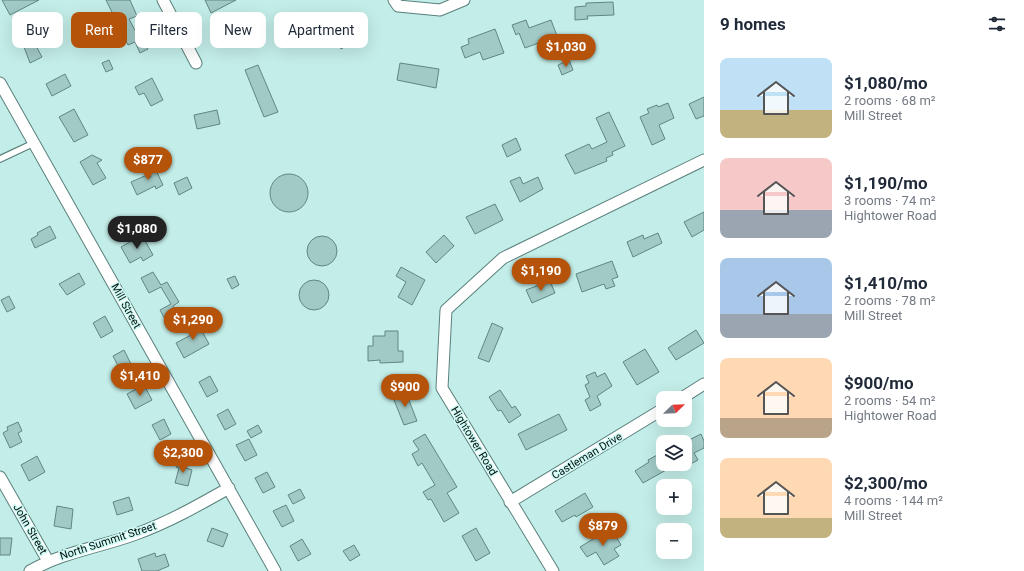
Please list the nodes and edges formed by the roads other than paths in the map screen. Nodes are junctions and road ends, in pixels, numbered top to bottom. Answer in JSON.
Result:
{"nodes":[{"id":1,"x":163,"y":0,"type":"edge"},
{"id":2,"x":394,"y":0,"type":"edge"},
{"id":3,"x":464,"y":0,"type":"edge"},
{"id":4,"x":196,"y":63,"type":"dead end"},
{"id":5,"x":0,"y":83,"type":"edge"},
{"id":6,"x":34,"y":143,"type":"junction"},
{"id":7,"x":0,"y":159,"type":"edge"},
{"id":8,"x":704,"y":160,"type":"edge"},
{"id":9,"x":704,"y":384,"type":"edge"},
{"id":10,"x":692,"y":392,"type":"edge"},
{"id":11,"x":656,"y":413,"type":"edge"},
{"id":12,"x":0,"y":477,"type":"edge"},
{"id":13,"x":229,"y":488,"type":"junction"},
{"id":14,"x":510,"y":502,"type":"junction"},
{"id":15,"x":48,"y":561,"type":"junction"},
{"id":16,"x":30,"y":571,"type":"edge"},
{"id":17,"x":275,"y":571,"type":"edge"},
{"id":18,"x":553,"y":571,"type":"edge"}],
"edges":[{"from":1,"to":4,"type":"street"},
{"from":2,"to":3,"type":"street"},
{"from":5,"to":6,"type":"street","name":"Mill Street"},
{"from":6,"to":7,"type":"lane"},
{"from":6,"to":13,"type":"street","name":"Mill Street"},
{"from":8,"to":14,"type":"street","name":"Hightower Road"},
{"from":9,"to":10,"type":"street"},
{"from":11,"to":14,"type":"street","name":"Castleman Drive"},
{"from":12,"to":15,"type":"street","name":"John Street"},
{"from":13,"to":15,"type":"street","name":"North Summit Street"},
{"from":13,"to":17,"type":"street","name":"Mill Street"},
{"from":14,"to":18,"type":"street","name":"Hightower Road"},
{"from":15,"to":16,"type":"street","name":"North Summit Street"}]}
